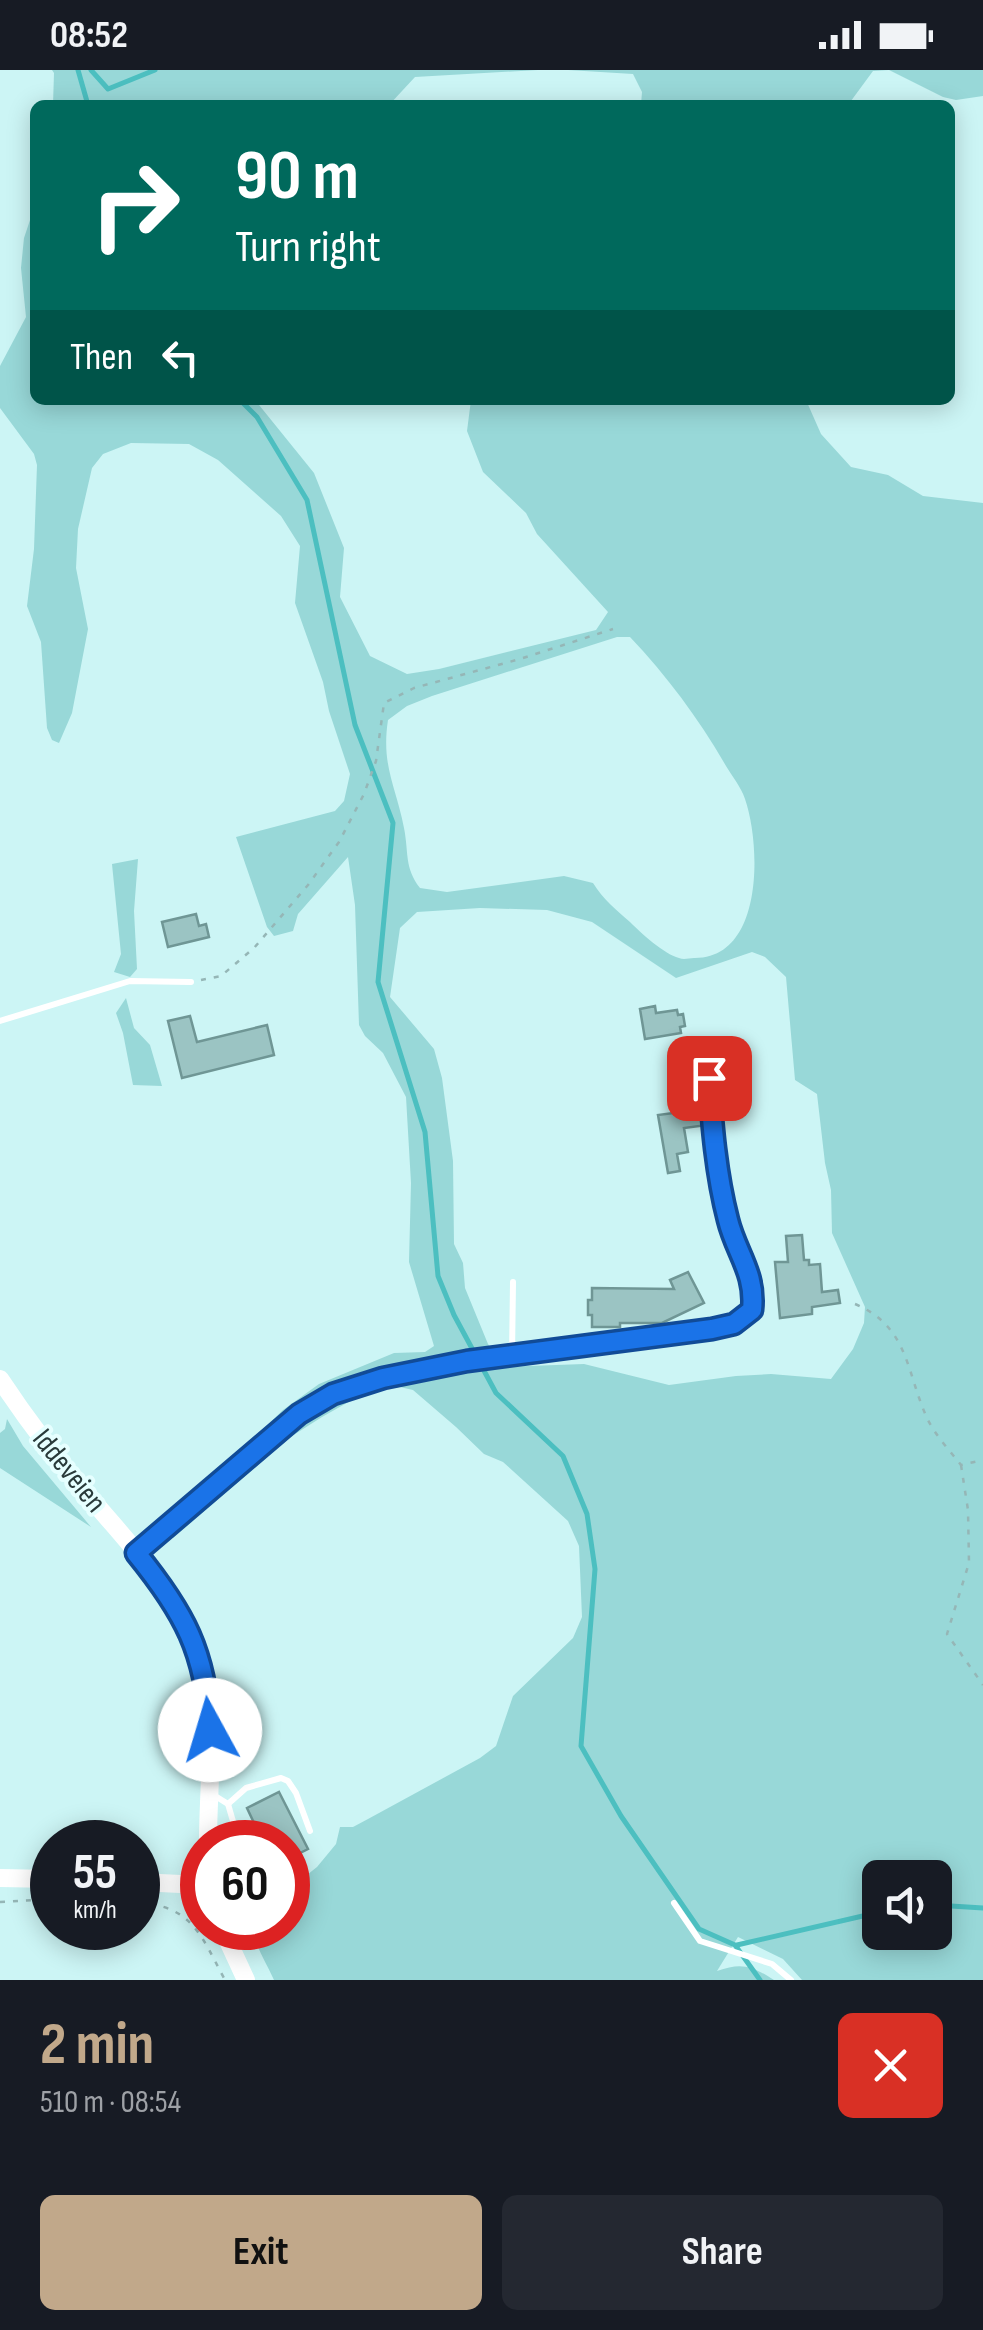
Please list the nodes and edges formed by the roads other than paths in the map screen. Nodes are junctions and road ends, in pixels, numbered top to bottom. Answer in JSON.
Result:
{"nodes":[{"id":1,"x":192,"y":982,"type":"road end"},
{"id":2,"x":0,"y":1021,"type":"edge"},
{"id":3,"x":734,"y":1076,"type":"dead end"},
{"id":4,"x":513,"y":1282,"type":"dead end"},
{"id":5,"x":512,"y":1355,"type":"junction"},
{"id":6,"x":0,"y":1379,"type":"edge"},
{"id":7,"x":136,"y":1553,"type":"junction"},
{"id":8,"x":208,"y":1791,"type":"junction"},
{"id":9,"x":228,"y":1804,"type":"junction"},
{"id":10,"x":208,"y":1820,"type":"edge"},
{"id":11,"x":233,"y":1820,"type":"edge"},
{"id":12,"x":306,"y":1820,"type":"edge"},
{"id":13,"x":0,"y":1878,"type":"edge"},
{"id":14,"x":30,"y":1879,"type":"edge"},
{"id":15,"x":674,"y":1903,"type":"dead end"},
{"id":16,"x":232,"y":1950,"type":"edge"},
{"id":17,"x":246,"y":1980,"type":"edge"},
{"id":18,"x":791,"y":1980,"type":"edge"}],
"edges":[{"from":1,"to":2,"type":"lane"},
{"from":3,"to":5,"type":"lane"},
{"from":4,"to":5,"type":"lane"},
{"from":5,"to":7,"type":"street"},
{"from":6,"to":7,"type":"main road","name":"Iddeveien"},
{"from":7,"to":8,"type":"main road","name":"Iddeveien"},
{"from":8,"to":9,"type":"lane"},
{"from":8,"to":10,"type":"main road","name":"Iddeveien"},
{"from":9,"to":11,"type":"lane"},
{"from":9,"to":12,"type":"lane"},
{"from":13,"to":14,"type":"main road"},
{"from":15,"to":18,"type":"lane"},
{"from":16,"to":17,"type":"main road"}]}
